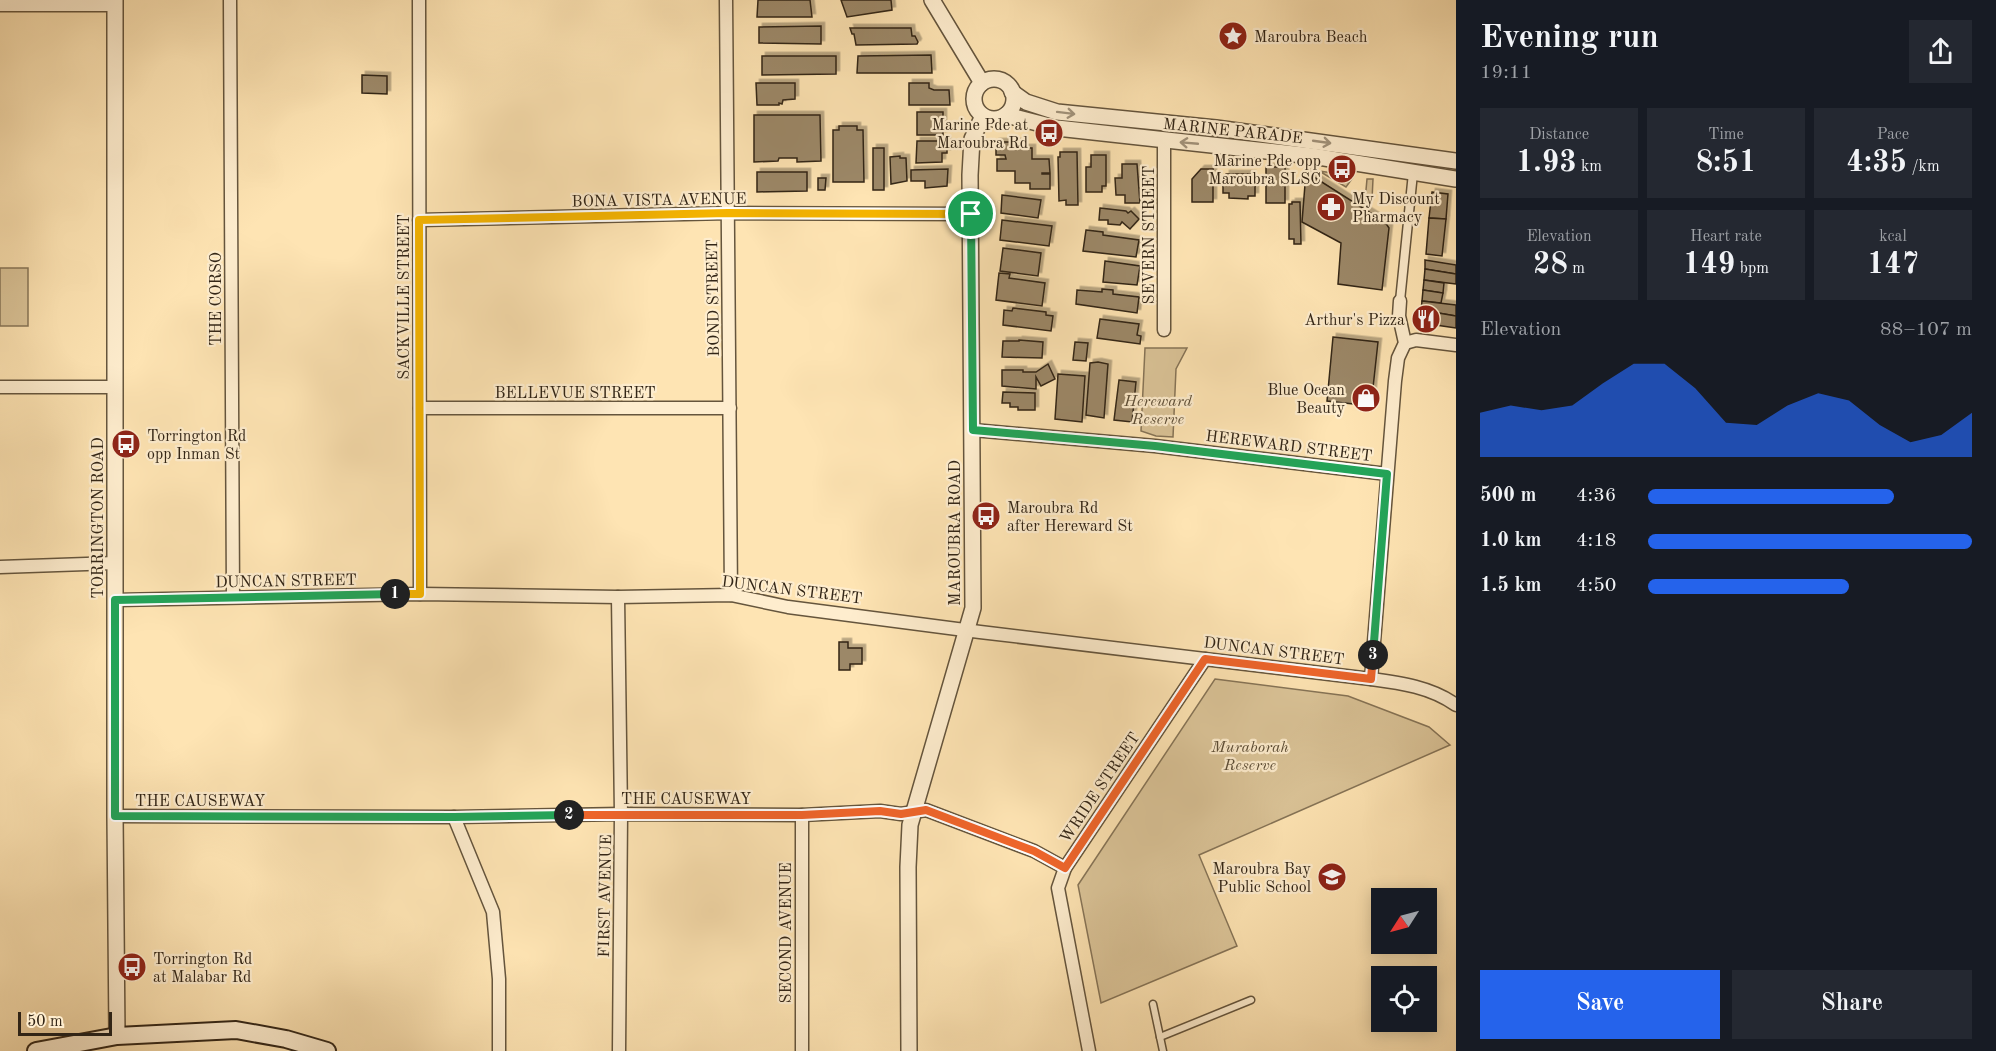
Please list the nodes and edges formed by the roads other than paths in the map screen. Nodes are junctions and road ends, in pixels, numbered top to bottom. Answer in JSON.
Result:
{"nodes":[{"id":1,"x":230,"y":0,"type":"edge"},
{"id":2,"x":419,"y":0,"type":"edge"},
{"id":3,"x":726,"y":0,"type":"edge"},
{"id":4,"x":932,"y":0,"type":"edge"},
{"id":5,"x":115,"y":3,"type":"edge"},
{"id":6,"x":0,"y":5,"type":"edge"},
{"id":7,"x":982,"y":83,"type":"junction"},
{"id":8,"x":1012,"y":92,"type":"junction"},
{"id":9,"x":1006,"y":115,"type":"junction"},
{"id":10,"x":983,"y":116,"type":"junction"},
{"id":11,"x":1164,"y":141,"type":"junction"},
{"id":12,"x":1456,"y":161,"type":"edge"},
{"id":13,"x":1413,"y":172,"type":"junction"},
{"id":14,"x":1456,"y":179,"type":"edge"},
{"id":15,"x":728,"y":213,"type":"junction"},
{"id":16,"x":971,"y":214,"type":"junction"},
{"id":17,"x":419,"y":220,"type":"junction"},
{"id":18,"x":1400,"y":301,"type":"joint"},
{"id":19,"x":1164,"y":330,"type":"dead end"},
{"id":20,"x":1405,"y":343,"type":"junction"},
{"id":21,"x":1456,"y":345,"type":"edge"},
{"id":22,"x":0,"y":387,"type":"edge"},
{"id":23,"x":115,"y":387,"type":"junction"},
{"id":24,"x":420,"y":408,"type":"junction"},
{"id":25,"x":730,"y":408,"type":"junction"},
{"id":26,"x":973,"y":430,"type":"junction"},
{"id":27,"x":1387,"y":474,"type":"junction"},
{"id":28,"x":115,"y":563,"type":"junction"},
{"id":29,"x":0,"y":567,"type":"edge"},
{"id":30,"x":420,"y":594,"type":"junction"},
{"id":31,"x":731,"y":595,"type":"junction"},
{"id":32,"x":233,"y":597,"type":"junction"},
{"id":33,"x":618,"y":597,"type":"junction"},
{"id":34,"x":115,"y":600,"type":"junction"},
{"id":35,"x":968,"y":630,"type":"junction"},
{"id":36,"x":1205,"y":659,"type":"junction"},
{"id":37,"x":1371,"y":679,"type":"junction"},
{"id":38,"x":1456,"y":705,"type":"edge"},
{"id":39,"x":913,"y":812,"type":"junction"},
{"id":40,"x":621,"y":814,"type":"junction"},
{"id":41,"x":802,"y":815,"type":"junction"},
{"id":42,"x":115,"y":816,"type":"junction"},
{"id":43,"x":454,"y":817,"type":"junction"},
{"id":44,"x":1065,"y":868,"type":"junction"},
{"id":45,"x":1251,"y":1000,"type":"dead end"},
{"id":46,"x":1153,"y":1004,"type":"dead end"},
{"id":47,"x":117,"y":1036,"type":"junction"},
{"id":48,"x":1160,"y":1037,"type":"junction"},
{"id":49,"x":284,"y":1045,"type":"edge"},
{"id":50,"x":36,"y":1051,"type":"edge"},
{"id":51,"x":327,"y":1051,"type":"edge"},
{"id":52,"x":499,"y":1051,"type":"edge"},
{"id":53,"x":619,"y":1051,"type":"edge"},
{"id":54,"x":802,"y":1051,"type":"edge"},
{"id":55,"x":909,"y":1051,"type":"edge"},
{"id":56,"x":1089,"y":1051,"type":"edge"},
{"id":57,"x":1163,"y":1051,"type":"edge"}],
"edges":[{"from":1,"to":32,"type":"street","name":"THE CORSO"},
{"from":2,"to":17,"type":"street","name":"SACKVILLE STREET"},
{"from":3,"to":15,"type":"street","name":"BOND STREET"},
{"from":4,"to":7,"type":"street"},
{"from":5,"to":6,"type":"street"},
{"from":5,"to":23,"type":"street","name":"TORRINGTON ROAD"},
{"from":7,"to":8,"type":"street"},
{"from":7,"to":10,"type":"street"},
{"from":8,"to":9,"type":"street"},
{"from":8,"to":12,"type":"street","name":"MARINE PARADE","one_way":true},
{"from":9,"to":10,"type":"street"},
{"from":9,"to":11,"type":"street","name":"MARINE PARADE"},
{"from":10,"to":16,"type":"street","name":"MAROUBRA ROAD"},
{"from":13,"to":11,"type":"street","name":"MARINE PARADE","one_way":true},
{"from":11,"to":19,"type":"street","name":"SEVERN STREET"},
{"from":13,"to":14,"type":"street","name":"MARINE PARADE"},
{"from":13,"to":18,"type":"street"},
{"from":15,"to":16,"type":"street","name":"BONA VISTA AVENUE"},
{"from":15,"to":17,"type":"street","name":"BONA VISTA AVENUE"},
{"from":15,"to":25,"type":"street","name":"BOND STREET"},
{"from":16,"to":26,"type":"street","name":"MAROUBRA ROAD"},
{"from":17,"to":24,"type":"street","name":"SACKVILLE STREET"},
{"from":18,"to":20,"type":"street"},
{"from":20,"to":21,"type":"street"},
{"from":20,"to":27,"type":"street"},
{"from":22,"to":23,"type":"street"},
{"from":23,"to":28,"type":"street","name":"TORRINGTON ROAD"},
{"from":24,"to":25,"type":"street","name":"BELLEVUE STREET"},
{"from":24,"to":30,"type":"street","name":"SACKVILLE STREET"},
{"from":25,"to":31,"type":"street","name":"BOND STREET"},
{"from":26,"to":27,"type":"street","name":"HEREWARD STREET"},
{"from":26,"to":35,"type":"street","name":"MAROUBRA ROAD"},
{"from":27,"to":37,"type":"street"},
{"from":28,"to":29,"type":"street"},
{"from":28,"to":34,"type":"street","name":"TORRINGTON ROAD"},
{"from":30,"to":32,"type":"street","name":"DUNCAN STREET"},
{"from":30,"to":33,"type":"street","name":"DUNCAN STREET"},
{"from":31,"to":33,"type":"street","name":"DUNCAN STREET"},
{"from":31,"to":35,"type":"street","name":"DUNCAN STREET"},
{"from":32,"to":34,"type":"street","name":"DUNCAN STREET"},
{"from":33,"to":40,"type":"street","name":"FIRST AVENUE"},
{"from":34,"to":42,"type":"street","name":"TORRINGTON ROAD"},
{"from":35,"to":36,"type":"street","name":"DUNCAN STREET"},
{"from":35,"to":39,"type":"street","name":"MAROUBRA ROAD"},
{"from":36,"to":37,"type":"street","name":"DUNCAN STREET"},
{"from":36,"to":44,"type":"street","name":"WRIDE STREET"},
{"from":37,"to":38,"type":"street","name":"DUNCAN STREET"},
{"from":39,"to":41,"type":"street","name":"THE CAUSEWAY"},
{"from":39,"to":44,"type":"street","name":"THE CAUSEWAY"},
{"from":39,"to":55,"type":"street","name":"MAROUBRA ROAD"},
{"from":40,"to":41,"type":"street","name":"THE CAUSEWAY"},
{"from":40,"to":43,"type":"street","name":"THE CAUSEWAY"},
{"from":40,"to":53,"type":"street","name":"FIRST AVENUE"},
{"from":41,"to":54,"type":"street","name":"SECOND AVENUE"},
{"from":42,"to":43,"type":"street","name":"THE CAUSEWAY"},
{"from":42,"to":47,"type":"street","name":"TORRINGTON ROAD"},
{"from":43,"to":52,"type":"street"},
{"from":44,"to":56,"type":"street","name":"WRIDE STREET"},
{"from":45,"to":48,"type":"lane"},
{"from":46,"to":48,"type":"lane"},
{"from":47,"to":49,"type":"main road"},
{"from":47,"to":50,"type":"main road"},
{"from":48,"to":57,"type":"lane"},
{"from":49,"to":51,"type":"main road"}]}
